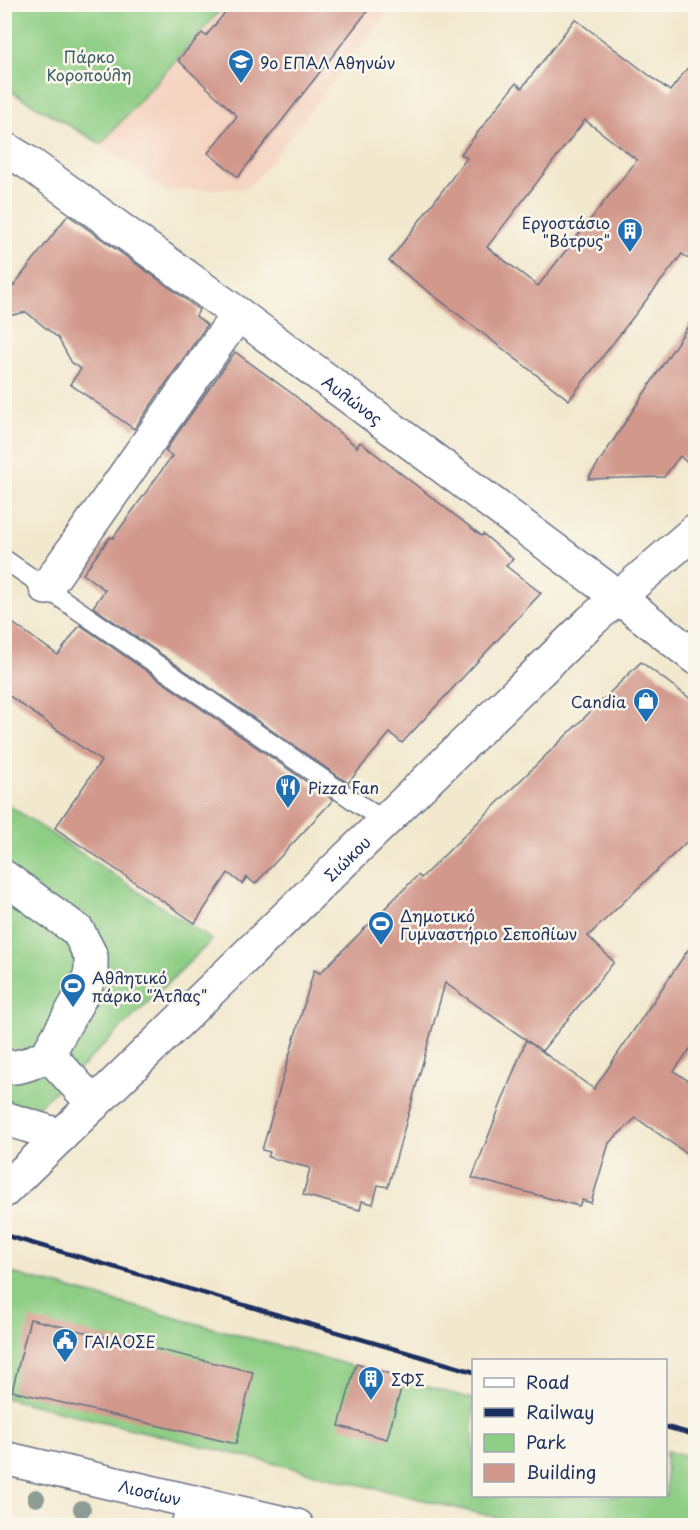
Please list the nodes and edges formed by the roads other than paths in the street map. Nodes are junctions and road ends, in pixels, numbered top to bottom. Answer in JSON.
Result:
{"nodes":[{"id":1,"x":4,"y":148,"type":"edge"},
{"id":2,"x":238,"y":314,"type":"junction"},
{"id":3,"x":696,"y":530,"type":"edge"},
{"id":4,"x":4,"y":559,"type":"edge"},
{"id":5,"x":46,"y":588,"type":"junction"},
{"id":6,"x":618,"y":597,"type":"junction"},
{"id":7,"x":696,"y":658,"type":"edge"},
{"id":8,"x":385,"y":822,"type":"junction"},
{"id":9,"x":4,"y":877,"type":"edge"},
{"id":10,"x":48,"y":1054,"type":"junction"},
{"id":11,"x":4,"y":1067,"type":"edge"},
{"id":12,"x":94,"y":1104,"type":"junction"},
{"id":13,"x":4,"y":1119,"type":"edge"},
{"id":14,"x":62,"y":1136,"type":"junction"},
{"id":15,"x":4,"y":1191,"type":"edge"},
{"id":16,"x":4,"y":1458,"type":"edge"},
{"id":17,"x":191,"y":1514,"type":"edge"},
{"id":18,"x":297,"y":1526,"type":"edge"}],
"edges":[{"from":1,"to":2,"type":"street","name":"Αυλώνος"},
{"from":2,"to":5,"type":"street"},
{"from":2,"to":6,"type":"street","name":"Αυλώνος"},
{"from":3,"to":6,"type":"street","name":"Σιώκου"},
{"from":4,"to":5,"type":"lane"},
{"from":5,"to":8,"type":"lane"},
{"from":6,"to":7,"type":"street","name":"Αυλώνος"},
{"from":6,"to":8,"type":"street","name":"Σιώκου"},
{"from":8,"to":12,"type":"street","name":"Σιώκου"},
{"from":9,"to":10,"type":"street"},
{"from":10,"to":11,"type":"street"},
{"from":10,"to":12,"type":"street"},
{"from":12,"to":14,"type":"street","name":"Σιώκου"},
{"from":13,"to":14,"type":"street"},
{"from":14,"to":15,"type":"street","name":"Σιώκου"},
{"from":16,"to":17,"type":"street","name":"Λιοσίων"},
{"from":17,"to":18,"type":"street","name":"Λιοσίων"}]}
